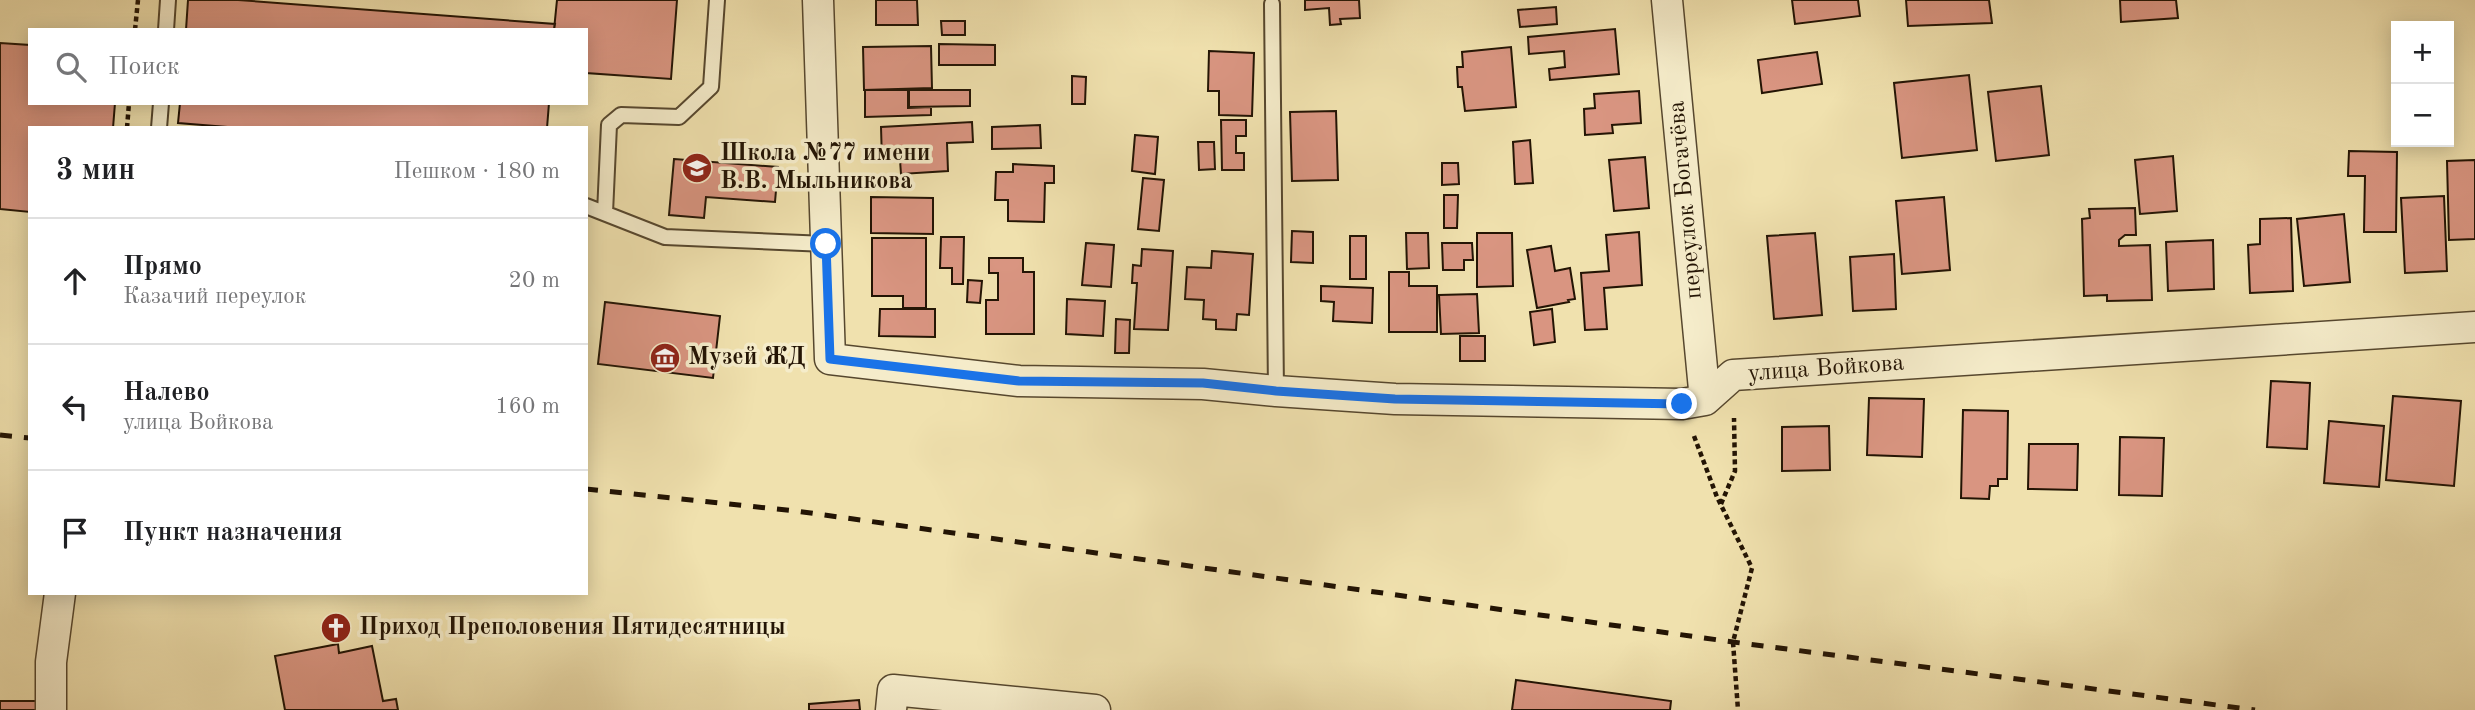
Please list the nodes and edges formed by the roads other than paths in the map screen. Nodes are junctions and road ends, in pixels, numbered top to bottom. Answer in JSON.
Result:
{"nodes":[{"id":1,"x":168,"y":0,"type":"edge"},
{"id":2,"x":717,"y":0,"type":"edge"},
{"id":3,"x":818,"y":0,"type":"edge"},
{"id":4,"x":1667,"y":0,"type":"edge"},
{"id":5,"x":1272,"y":4,"type":"dead end"},
{"id":6,"x":166,"y":28,"type":"edge"},
{"id":7,"x":161,"y":105,"type":"edge"},
{"id":8,"x":159,"y":126,"type":"edge"},
{"id":9,"x":588,"y":207,"type":"edge"},
{"id":10,"x":604,"y":213,"type":"junction"},
{"id":11,"x":826,"y":244,"type":"junction"},
{"id":12,"x":2475,"y":327,"type":"edge"},
{"id":13,"x":1276,"y":391,"type":"junction"},
{"id":14,"x":1693,"y":402,"type":"junction"},
{"id":15,"x":60,"y":595,"type":"edge"},
{"id":16,"x":892,"y":700,"type":"edge"},
{"id":17,"x":51,"y":710,"type":"edge"},
{"id":18,"x":1095,"y":710,"type":"edge"}],
"edges":[{"from":1,"to":6,"type":"lane"},
{"from":2,"to":10,"type":"lane"},
{"from":3,"to":11,"type":"street"},
{"from":4,"to":14,"type":"street","name":"переулок Богачёва"},
{"from":5,"to":13,"type":"lane"},
{"from":7,"to":8,"type":"lane"},
{"from":9,"to":10,"type":"lane"},
{"from":10,"to":11,"type":"lane"},
{"from":11,"to":13,"type":"street"},
{"from":12,"to":14,"type":"street","name":"улица Войкова"},
{"from":13,"to":14,"type":"street"},
{"from":15,"to":17,"type":"street"},
{"from":16,"to":18,"type":"street"}]}
